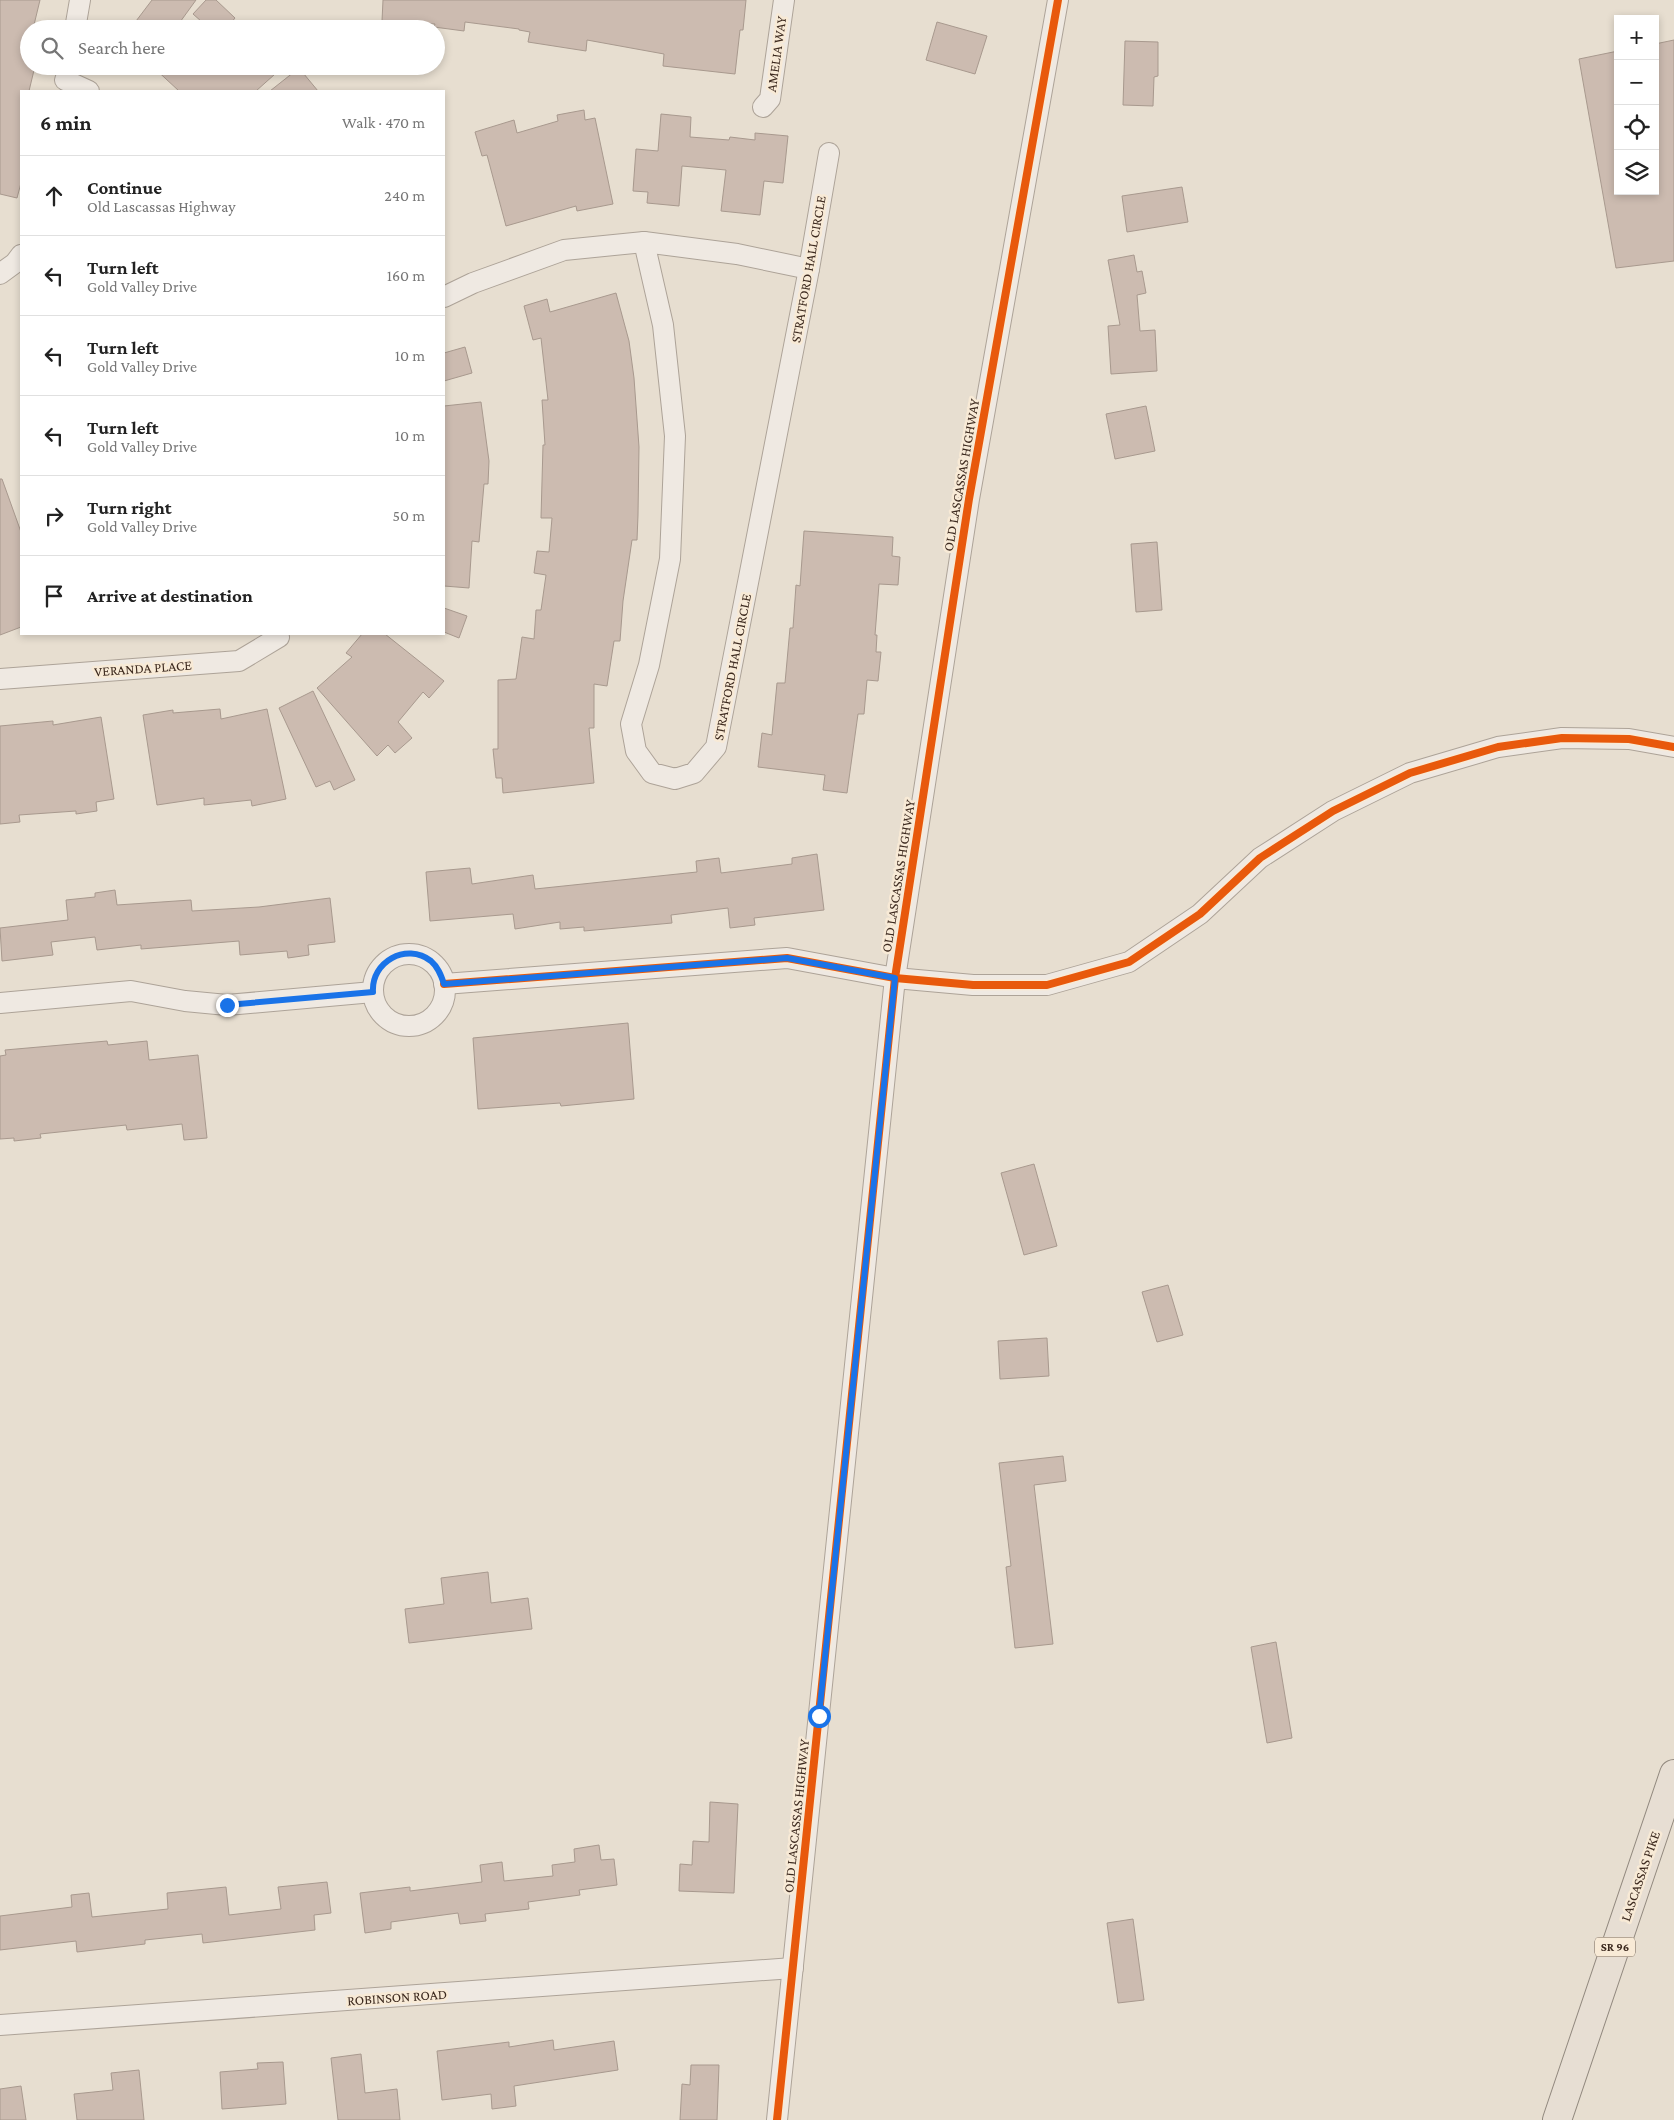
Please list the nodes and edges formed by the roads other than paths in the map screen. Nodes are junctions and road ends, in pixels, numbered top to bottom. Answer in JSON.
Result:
{"nodes":[{"id":1,"x":80,"y":0,"type":"edge"},
{"id":2,"x":784,"y":0,"type":"edge"},
{"id":3,"x":1058,"y":0,"type":"edge"},
{"id":4,"x":77,"y":20,"type":"edge"},
{"id":5,"x":65,"y":79,"type":"edge"},
{"id":6,"x":87,"y":90,"type":"edge"},
{"id":7,"x":763,"y":107,"type":"dead end"},
{"id":8,"x":829,"y":153,"type":"dead end"},
{"id":9,"x":644,"y":242,"type":"junction"},
{"id":10,"x":20,"y":256,"type":"edge"},
{"id":11,"x":809,"y":269,"type":"junction"},
{"id":12,"x":0,"y":274,"type":"edge"},
{"id":13,"x":445,"y":297,"type":"edge"},
{"id":14,"x":279,"y":635,"type":"edge"},
{"id":15,"x":0,"y":679,"type":"edge"},
{"id":16,"x":1674,"y":747,"type":"edge"},
{"id":17,"x":895,"y":978,"type":"junction"},
{"id":18,"x":444,"y":984,"type":"junction"},
{"id":19,"x":373,"y":992,"type":"junction"},
{"id":20,"x":0,"y":1003,"type":"edge"},
{"id":21,"x":1674,"y":1774,"type":"edge"},
{"id":22,"x":793,"y":1968,"type":"junction"},
{"id":23,"x":0,"y":2025,"type":"edge"},
{"id":24,"x":776,"y":2120,"type":"edge"},
{"id":25,"x":1557,"y":2120,"type":"edge"}],
"edges":[{"from":1,"to":4,"type":"street"},
{"from":2,"to":7,"type":"street","name":"AMELIA WAY"},
{"from":3,"to":17,"type":"street","name":"OLD LASCASSAS HIGHWAY"},
{"from":5,"to":6,"type":"street"},
{"from":8,"to":11,"type":"street","name":"STRATFORD HALL CIRCLE"},
{"from":9,"to":11,"type":"street"},
{"from":9,"to":11,"type":"street","name":"STRATFORD HALL CIRCLE"},
{"from":9,"to":13,"type":"street"},
{"from":10,"to":12,"type":"street"},
{"from":14,"to":15,"type":"street","name":"VERANDA PLACE"},
{"from":16,"to":17,"type":"street"},
{"from":17,"to":18,"type":"street"},
{"from":17,"to":22,"type":"street","name":"OLD LASCASSAS HIGHWAY"},
{"from":18,"to":19,"type":"street"},
{"from":18,"to":19,"type":"street"},
{"from":19,"to":20,"type":"street"},
{"from":21,"to":25,"type":"main road","name":"LASCASSAS PIKE","number":"SR 96"},
{"from":22,"to":23,"type":"street","name":"ROBINSON ROAD"},
{"from":22,"to":24,"type":"street","name":"OLD LASCASSAS HIGHWAY"}]}
